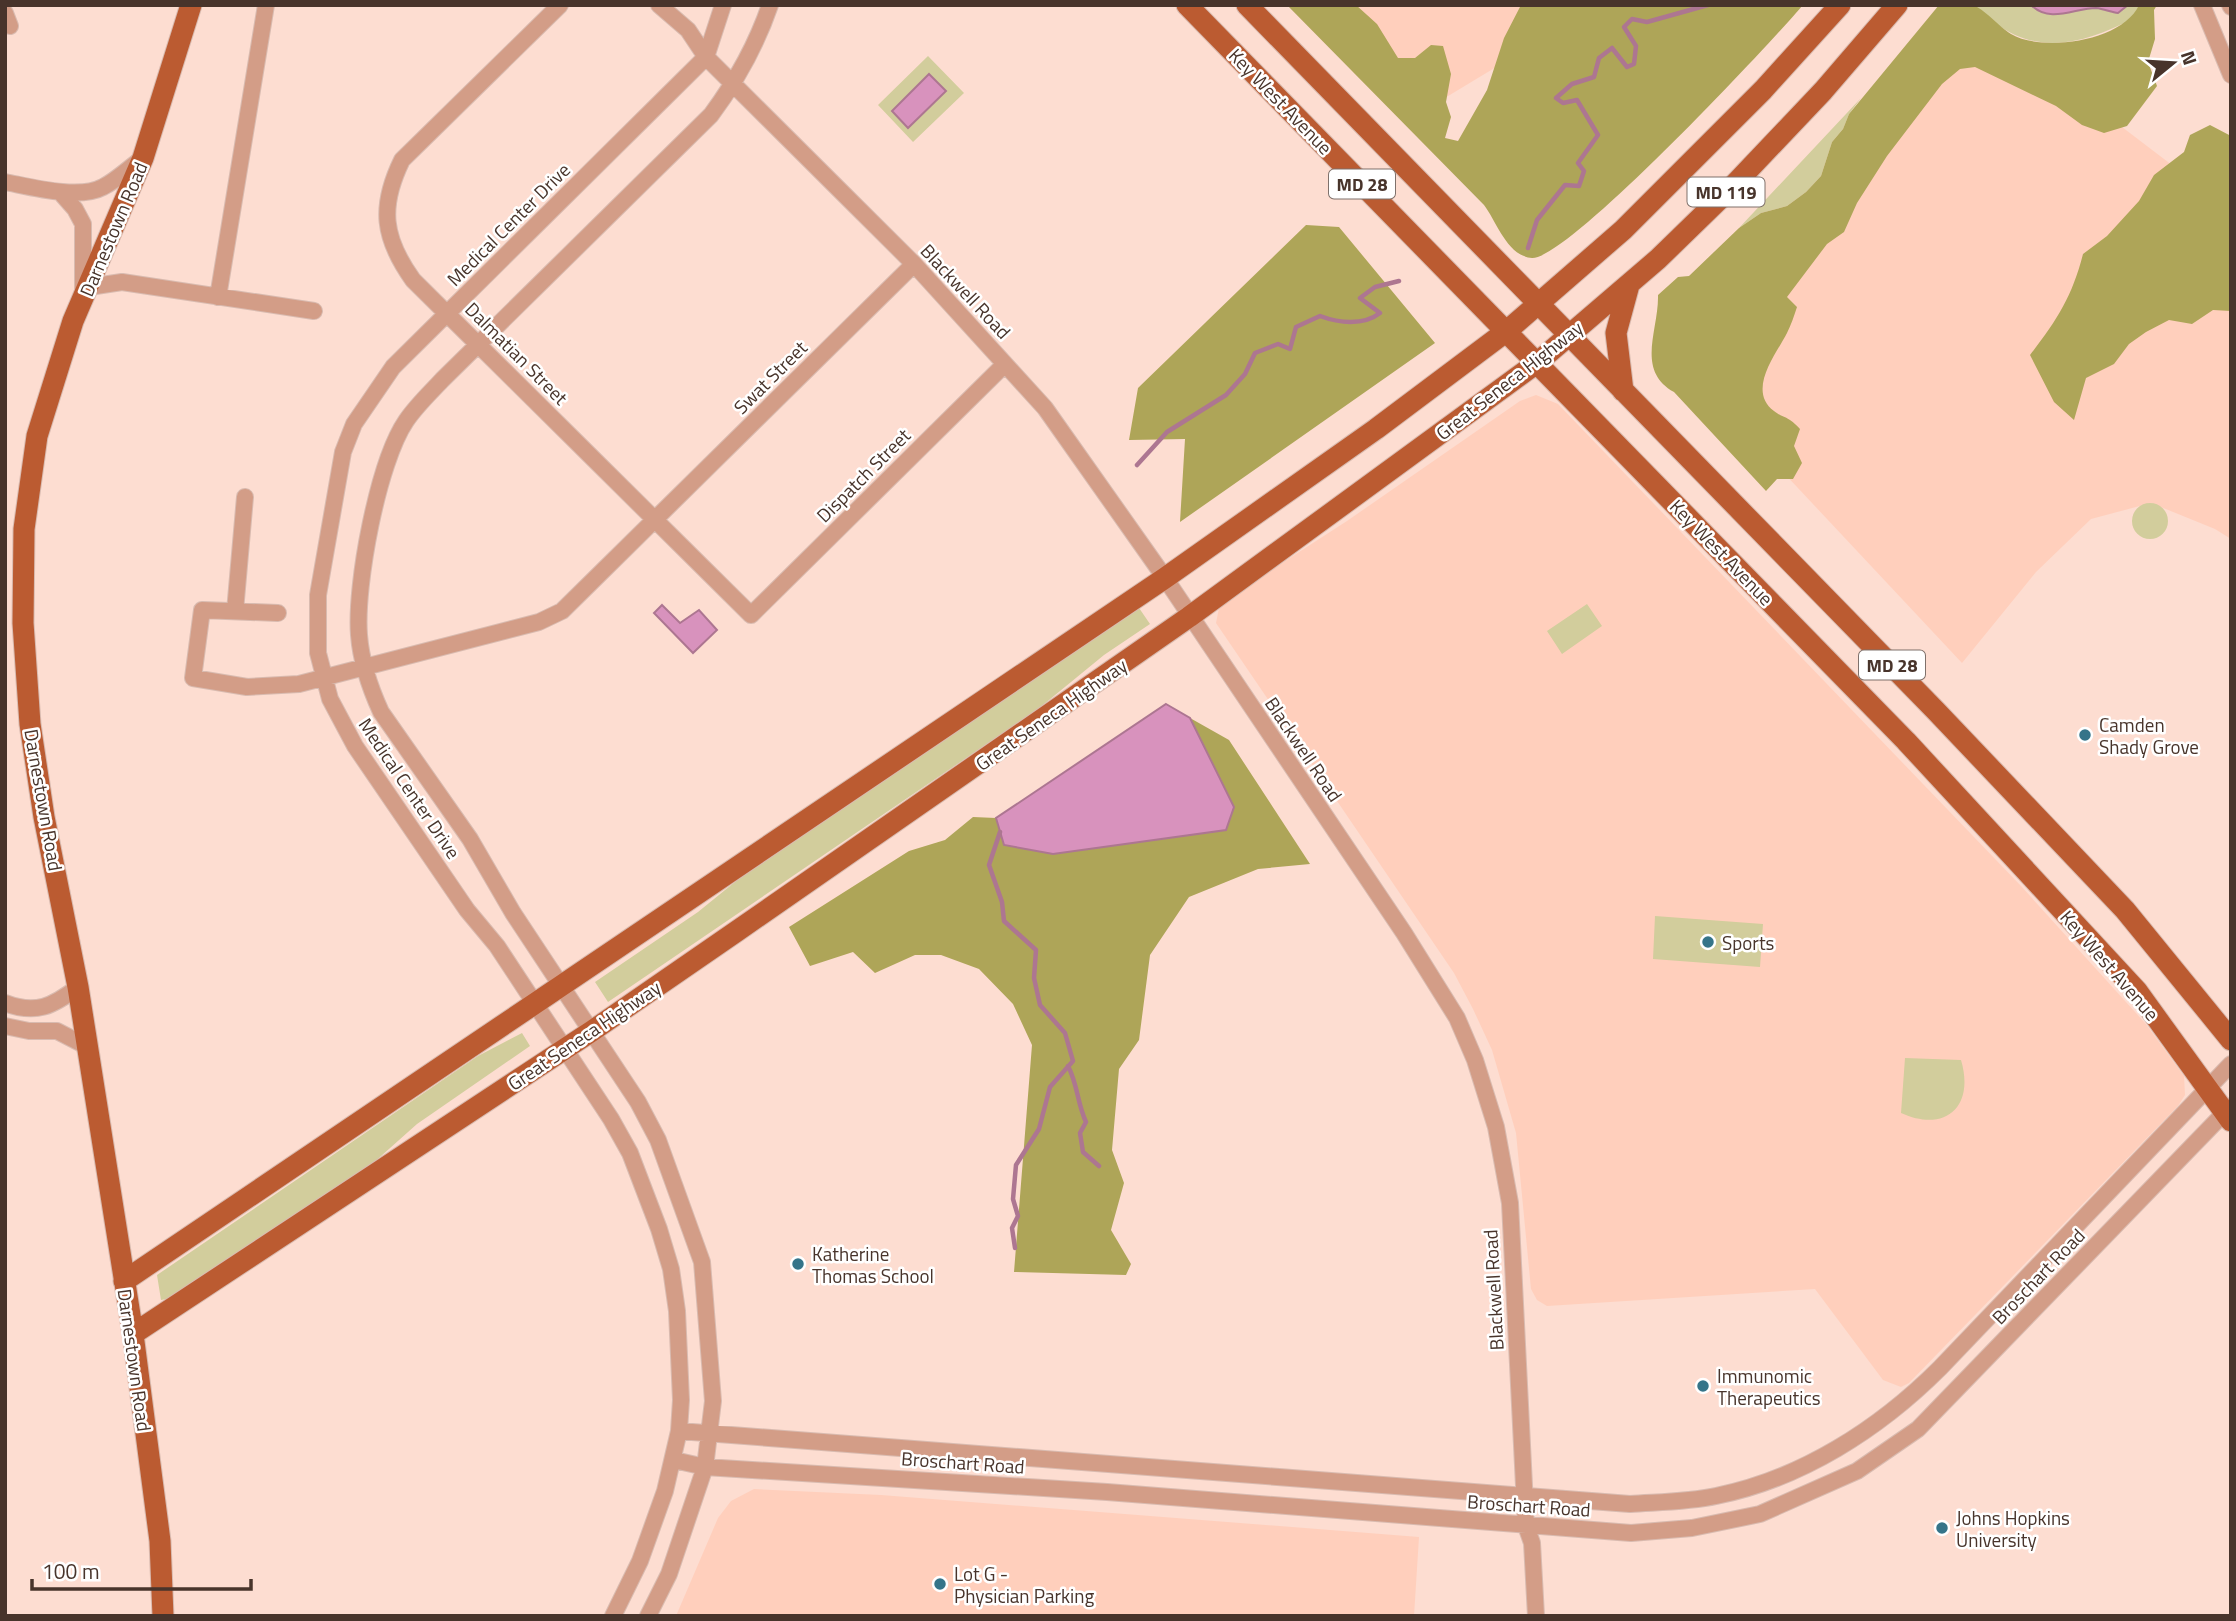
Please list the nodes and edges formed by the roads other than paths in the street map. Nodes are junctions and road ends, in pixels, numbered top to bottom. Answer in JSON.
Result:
{"nodes":[{"id":1,"x":191,"y":5,"type":"edge"},
{"id":2,"x":266,"y":5,"type":"edge"},
{"id":3,"x":560,"y":5,"type":"edge"},
{"id":4,"x":659,"y":5,"type":"edge"},
{"id":5,"x":723,"y":5,"type":"edge"},
{"id":6,"x":770,"y":5,"type":"edge"},
{"id":7,"x":1187,"y":5,"type":"edge"},
{"id":8,"x":1247,"y":5,"type":"edge"},
{"id":9,"x":1840,"y":5,"type":"edge"},
{"id":10,"x":1897,"y":5,"type":"edge"},
{"id":11,"x":2202,"y":5,"type":"edge"},
{"id":12,"x":706,"y":57,"type":"junction"},
{"id":13,"x":2231,"y":75,"type":"edge"},
{"id":14,"x":734,"y":84,"type":"junction"},
{"id":15,"x":143,"y":159,"type":"junction"},
{"id":16,"x":5,"y":182,"type":"edge"},
{"id":17,"x":60,"y":192,"type":"junction"},
{"id":18,"x":914,"y":264,"type":"junction"},
{"id":19,"x":1629,"y":285,"type":"junction"},
{"id":20,"x":86,"y":293,"type":"junction"},
{"id":21,"x":218,"y":297,"type":"junction"},
{"id":22,"x":1539,"y":303,"type":"junction"},
{"id":23,"x":314,"y":311,"type":"dead end"},
{"id":24,"x":448,"y":314,"type":"junction"},
{"id":25,"x":1508,"y":330,"type":"junction"},
{"id":26,"x":1569,"y":335,"type":"junction"},
{"id":27,"x":479,"y":344,"type":"junction"},
{"id":28,"x":1538,"y":362,"type":"junction"},
{"id":29,"x":1005,"y":364,"type":"junction"},
{"id":30,"x":1623,"y":391,"type":"junction"},
{"id":31,"x":245,"y":497,"type":"dead end"},
{"id":32,"x":656,"y":520,"type":"junction"},
{"id":33,"x":1165,"y":578,"type":"junction"},
{"id":34,"x":234,"y":611,"type":"junction"},
{"id":35,"x":278,"y":613,"type":"dead end"},
{"id":36,"x":751,"y":615,"type":"joint"},
{"id":37,"x":1189,"y":617,"type":"junction"},
{"id":38,"x":14,"y":621,"type":"edge"},
{"id":39,"x":365,"y":669,"type":"junction"},
{"id":40,"x":324,"y":678,"type":"junction"},
{"id":41,"x":561,"y":985,"type":"junction"},
{"id":42,"x":78,"y":986,"type":"junction"},
{"id":43,"x":5,"y":1003,"type":"edge"},
{"id":44,"x":533,"y":1004,"type":"junction"},
{"id":45,"x":5,"y":1026,"type":"edge"},
{"id":46,"x":592,"y":1031,"type":"junction"},
{"id":47,"x":2231,"y":1040,"type":"edge"},
{"id":48,"x":86,"y":1046,"type":"junction"},
{"id":49,"x":563,"y":1050,"type":"junction"},
{"id":50,"x":2231,"y":1065,"type":"edge"},
{"id":51,"x":2207,"y":1089,"type":"junction"},
{"id":52,"x":2229,"y":1113,"type":"edge"},
{"id":53,"x":124,"y":1281,"type":"junction"},
{"id":54,"x":133,"y":1334,"type":"junction"},
{"id":55,"x":679,"y":1431,"type":"junction"},
{"id":56,"x":709,"y":1434,"type":"junction"},
{"id":57,"x":674,"y":1460,"type":"junction"},
{"id":58,"x":705,"y":1466,"type":"junction"},
{"id":59,"x":1524,"y":1497,"type":"junction"},
{"id":60,"x":1526,"y":1526,"type":"junction"},
{"id":61,"x":163,"y":1616,"type":"edge"},
{"id":62,"x":613,"y":1616,"type":"edge"},
{"id":63,"x":648,"y":1616,"type":"edge"},
{"id":64,"x":1536,"y":1616,"type":"edge"}],
"edges":[{"from":1,"to":15,"type":"main road","name":"Darnestown Road"},
{"from":2,"to":21,"type":"street"},
{"from":3,"to":24,"type":"street","name":"Dalmatian Street"},
{"from":4,"to":12,"type":"street"},
{"from":5,"to":12,"type":"street"},
{"from":6,"to":14,"type":"street","name":"Medical Center Drive"},
{"from":7,"to":25,"type":"main road","name":"Key West Avenue","number":"MD 28"},
{"from":8,"to":22,"type":"main road","number":"MD 28"},
{"from":9,"to":22,"type":"main road","number":"MD 119"},
{"from":10,"to":19,"type":"main road","name":"Great Seneca Highway","number":"MD 119"},
{"from":11,"to":13,"type":"street"},
{"from":12,"to":14,"type":"street","name":"Blackwell Road"},
{"from":12,"to":24,"type":"street","name":"Medical Center Drive"},
{"from":14,"to":18,"type":"street","name":"Blackwell Road"},
{"from":14,"to":27,"type":"street","name":"Medical Center Drive"},
{"from":15,"to":17,"type":"street"},
{"from":15,"to":20,"type":"main road","name":"Darnestown Road"},
{"from":16,"to":17,"type":"street"},
{"from":17,"to":20,"type":"street"},
{"from":18,"to":29,"type":"street","name":"Blackwell Road"},
{"from":18,"to":32,"type":"street","name":"Swat Street"},
{"from":19,"to":26,"type":"main road","name":"Great Seneca Highway","number":"MD 119"},
{"from":19,"to":30,"type":"main road"},
{"from":20,"to":21,"type":"street"},
{"from":20,"to":38,"type":"main road","name":"Darnestown Road"},
{"from":21,"to":23,"type":"street"},
{"from":22,"to":25,"type":"main road","number":"MD 119"},
{"from":22,"to":26,"type":"main road","number":"MD 28"},
{"from":24,"to":27,"type":"street","name":"Dalmatian Street"},
{"from":24,"to":40,"type":"street","name":"Medical Center Drive"},
{"from":25,"to":28,"type":"main road","name":"Key West Avenue","number":"MD 28"},
{"from":25,"to":33,"type":"main road"},
{"from":26,"to":28,"type":"main road","name":"Great Seneca Highway","number":"MD 119"},
{"from":26,"to":30,"type":"main road","number":"MD 28"},
{"from":27,"to":32,"type":"street","name":"Dalmatian Street"},
{"from":27,"to":39,"type":"street","name":"Medical Center Drive"},
{"from":28,"to":37,"type":"main road","name":"Great Seneca Highway"},
{"from":28,"to":51,"type":"main road","name":"Key West Avenue","number":"MD 28"},
{"from":29,"to":33,"type":"street","name":"Blackwell Road"},
{"from":29,"to":36,"type":"street","name":"Dispatch Street"},
{"from":30,"to":47,"type":"main road","number":"MD 28"},
{"from":31,"to":34,"type":"street"},
{"from":32,"to":36,"type":"street","name":"Dalmatian Street"},
{"from":32,"to":39,"type":"street","name":"Swat Street"},
{"from":33,"to":37,"type":"street","name":"Blackwell Road"},
{"from":33,"to":41,"type":"main road"},
{"from":34,"to":35,"type":"street"},
{"from":34,"to":40,"type":"street","name":"Swat Street"},
{"from":37,"to":46,"type":"main road","name":"Great Seneca Highway"},
{"from":37,"to":59,"type":"street","name":"Blackwell Road"},
{"from":38,"to":42,"type":"main road","name":"Darnestown Road"},
{"from":39,"to":40,"type":"street","name":"Swat Street"},
{"from":39,"to":41,"type":"street","name":"Medical Center Drive"},
{"from":40,"to":44,"type":"street","name":"Medical Center Drive"},
{"from":41,"to":44,"type":"main road"},
{"from":41,"to":46,"type":"street","name":"Medical Center Drive"},
{"from":42,"to":43,"type":"street"},
{"from":42,"to":48,"type":"main road","name":"Darnestown Road"},
{"from":44,"to":49,"type":"street","name":"Medical Center Drive"},
{"from":44,"to":53,"type":"main road"},
{"from":45,"to":48,"type":"street"},
{"from":46,"to":49,"type":"main road","name":"Great Seneca Highway"},
{"from":46,"to":56,"type":"street","name":"Medical Center Drive"},
{"from":48,"to":53,"type":"main road","name":"Darnestown Road"},
{"from":49,"to":54,"type":"main road","name":"Great Seneca Highway"},
{"from":49,"to":55,"type":"street","name":"Medical Center Drive"},
{"from":50,"to":51,"type":"street","name":"Broschart Road"},
{"from":51,"to":52,"type":"main road","name":"Key West Avenue","number":"MD 28"},
{"from":51,"to":59,"type":"street","name":"Broschart Road"},
{"from":52,"to":60,"type":"street","name":"Broschart Road"},
{"from":53,"to":54,"type":"main road","name":"Darnestown Road"},
{"from":54,"to":61,"type":"main road","name":"Darnestown Road"},
{"from":55,"to":56,"type":"street","name":"Broschart Road"},
{"from":55,"to":57,"type":"street","name":"Medical Center Drive"},
{"from":56,"to":58,"type":"street","name":"Medical Center Drive"},
{"from":56,"to":59,"type":"street","name":"Broschart Road"},
{"from":57,"to":58,"type":"street","name":"Broschart Road"},
{"from":57,"to":62,"type":"street","name":"Medical Center Drive"},
{"from":58,"to":60,"type":"street","name":"Broschart Road"},
{"from":58,"to":63,"type":"street","name":"Medical Center Drive"},
{"from":59,"to":60,"type":"street","name":"Blackwell Road"},
{"from":60,"to":64,"type":"street","name":"Blackwell Road"}]}
